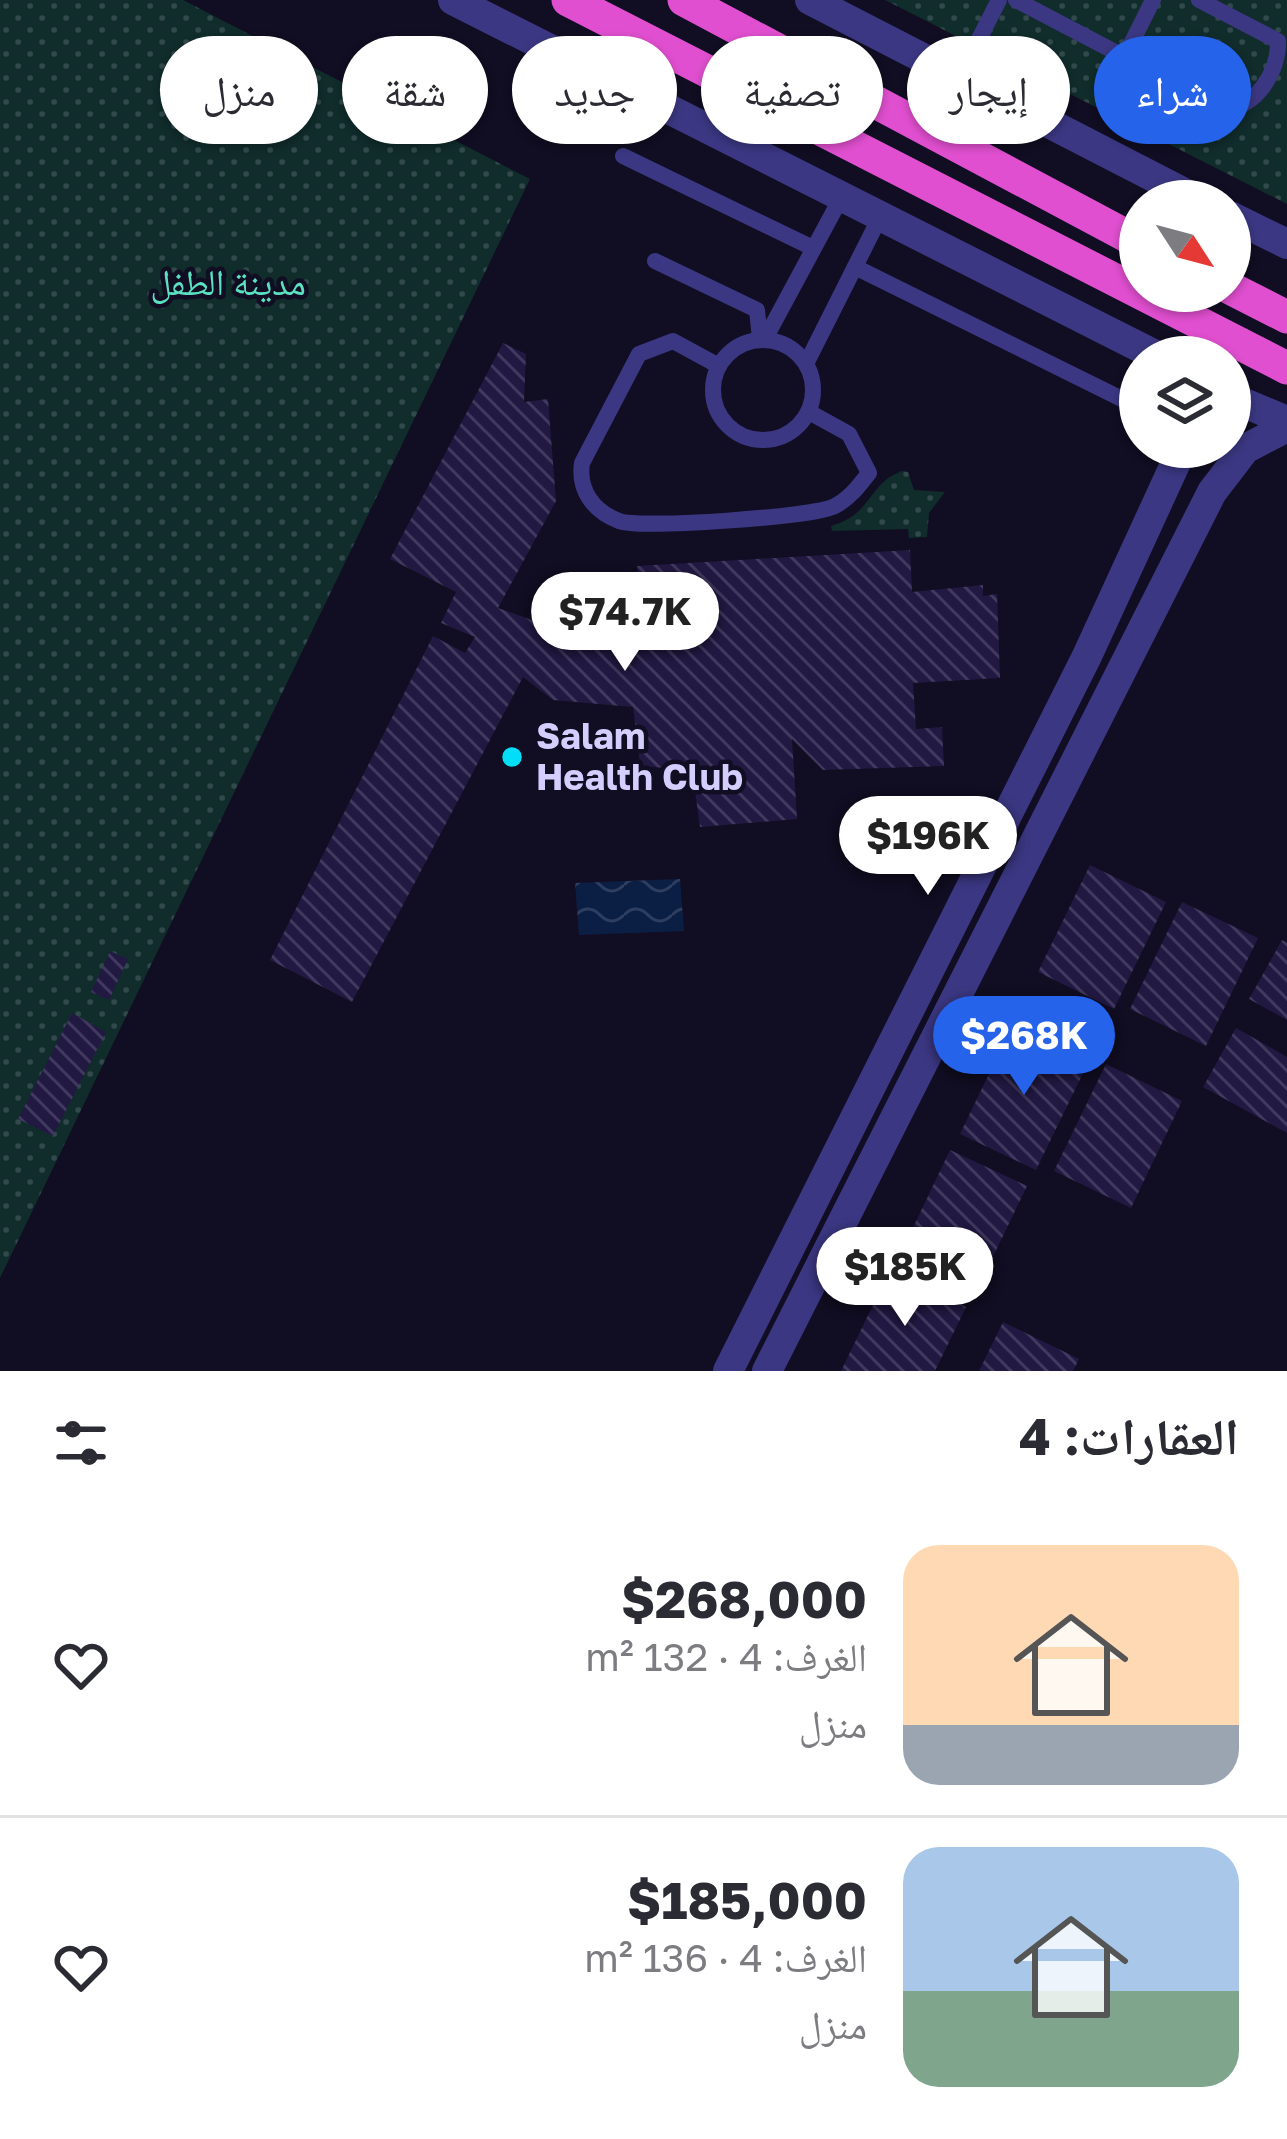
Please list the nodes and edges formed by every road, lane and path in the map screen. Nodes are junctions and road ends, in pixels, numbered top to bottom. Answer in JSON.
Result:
{"nodes":[{"id":1,"x":453,"y":0,"type":"edge"},
{"id":2,"x":568,"y":0,"type":"edge"},
{"id":3,"x":684,"y":0,"type":"edge"},
{"id":4,"x":810,"y":0,"type":"edge"},
{"id":5,"x":999,"y":0,"type":"edge"},
{"id":6,"x":1016,"y":0,"type":"edge"},
{"id":7,"x":1153,"y":0,"type":"edge"},
{"id":8,"x":1199,"y":0,"type":"edge"},
{"id":9,"x":981,"y":36,"type":"edge"},
{"id":10,"x":1135,"y":36,"type":"edge"},
{"id":11,"x":1094,"y":42,"type":"edge"},
{"id":12,"x":907,"y":51,"type":"edge"},
{"id":13,"x":1251,"y":103,"type":"edge"},
{"id":14,"x":1070,"y":135,"type":"edge"},
{"id":15,"x":623,"y":156,"type":"dead end"},
{"id":16,"x":1159,"y":180,"type":"edge"},
{"id":17,"x":842,"y":196,"type":"junction"},
{"id":18,"x":881,"y":215,"type":"junction"},
{"id":19,"x":1251,"y":226,"type":"edge"},
{"id":20,"x":1119,"y":232,"type":"edge"},
{"id":21,"x":1287,"y":244,"type":"edge"},
{"id":22,"x":813,"y":248,"type":"junction"},
{"id":23,"x":655,"y":261,"type":"dead end"},
{"id":24,"x":855,"y":267,"type":"junction"},
{"id":25,"x":1251,"y":299,"type":"edge"},
{"id":26,"x":1287,"y":317,"type":"edge"},
{"id":27,"x":1119,"y":337,"type":"edge"},
{"id":28,"x":762,"y":340,"type":"junction"},
{"id":29,"x":806,"y":364,"type":"junction"},
{"id":30,"x":719,"y":366,"type":"junction"},
{"id":31,"x":1287,"y":368,"type":"edge"},
{"id":32,"x":1119,"y":398,"type":"edge"},
{"id":33,"x":1251,"y":407,"type":"edge"},
{"id":34,"x":809,"y":412,"type":"junction"},
{"id":35,"x":1287,"y":424,"type":"edge"},
{"id":36,"x":1173,"y":468,"type":"edge"},
{"id":37,"x":728,"y":1371,"type":"edge"},
{"id":38,"x":767,"y":1371,"type":"edge"}],
"edges":[{"from":1,"to":17,"type":"street"},
{"from":2,"to":31,"type":"highway"},
{"from":3,"to":20,"type":"highway"},
{"from":4,"to":12,"type":"street"},
{"from":5,"to":9,"type":"lane"},
{"from":6,"to":11,"type":"lane"},
{"from":7,"to":10,"type":"lane"},
{"from":8,"to":13,"type":"lane"},
{"from":14,"to":16,"type":"street"},
{"from":15,"to":22,"type":"lane"},
{"from":17,"to":18,"type":"street"},
{"from":17,"to":22,"type":"lane"},
{"from":18,"to":24,"type":"lane"},
{"from":18,"to":27,"type":"street"},
{"from":19,"to":21,"type":"street"},
{"from":22,"to":28,"type":"lane"},
{"from":23,"to":28,"type":"lane"},
{"from":24,"to":29,"type":"lane"},
{"from":24,"to":32,"type":"lane"},
{"from":25,"to":26,"type":"highway"},
{"from":28,"to":29,"type":"lane"},
{"from":28,"to":30,"type":"lane"},
{"from":29,"to":34,"type":"lane"},
{"from":30,"to":34,"type":"lane"},
{"from":30,"to":34,"type":"lane"},
{"from":33,"to":35,"type":"street"},
{"from":35,"to":38,"type":"street"},
{"from":36,"to":37,"type":"street"}]}
